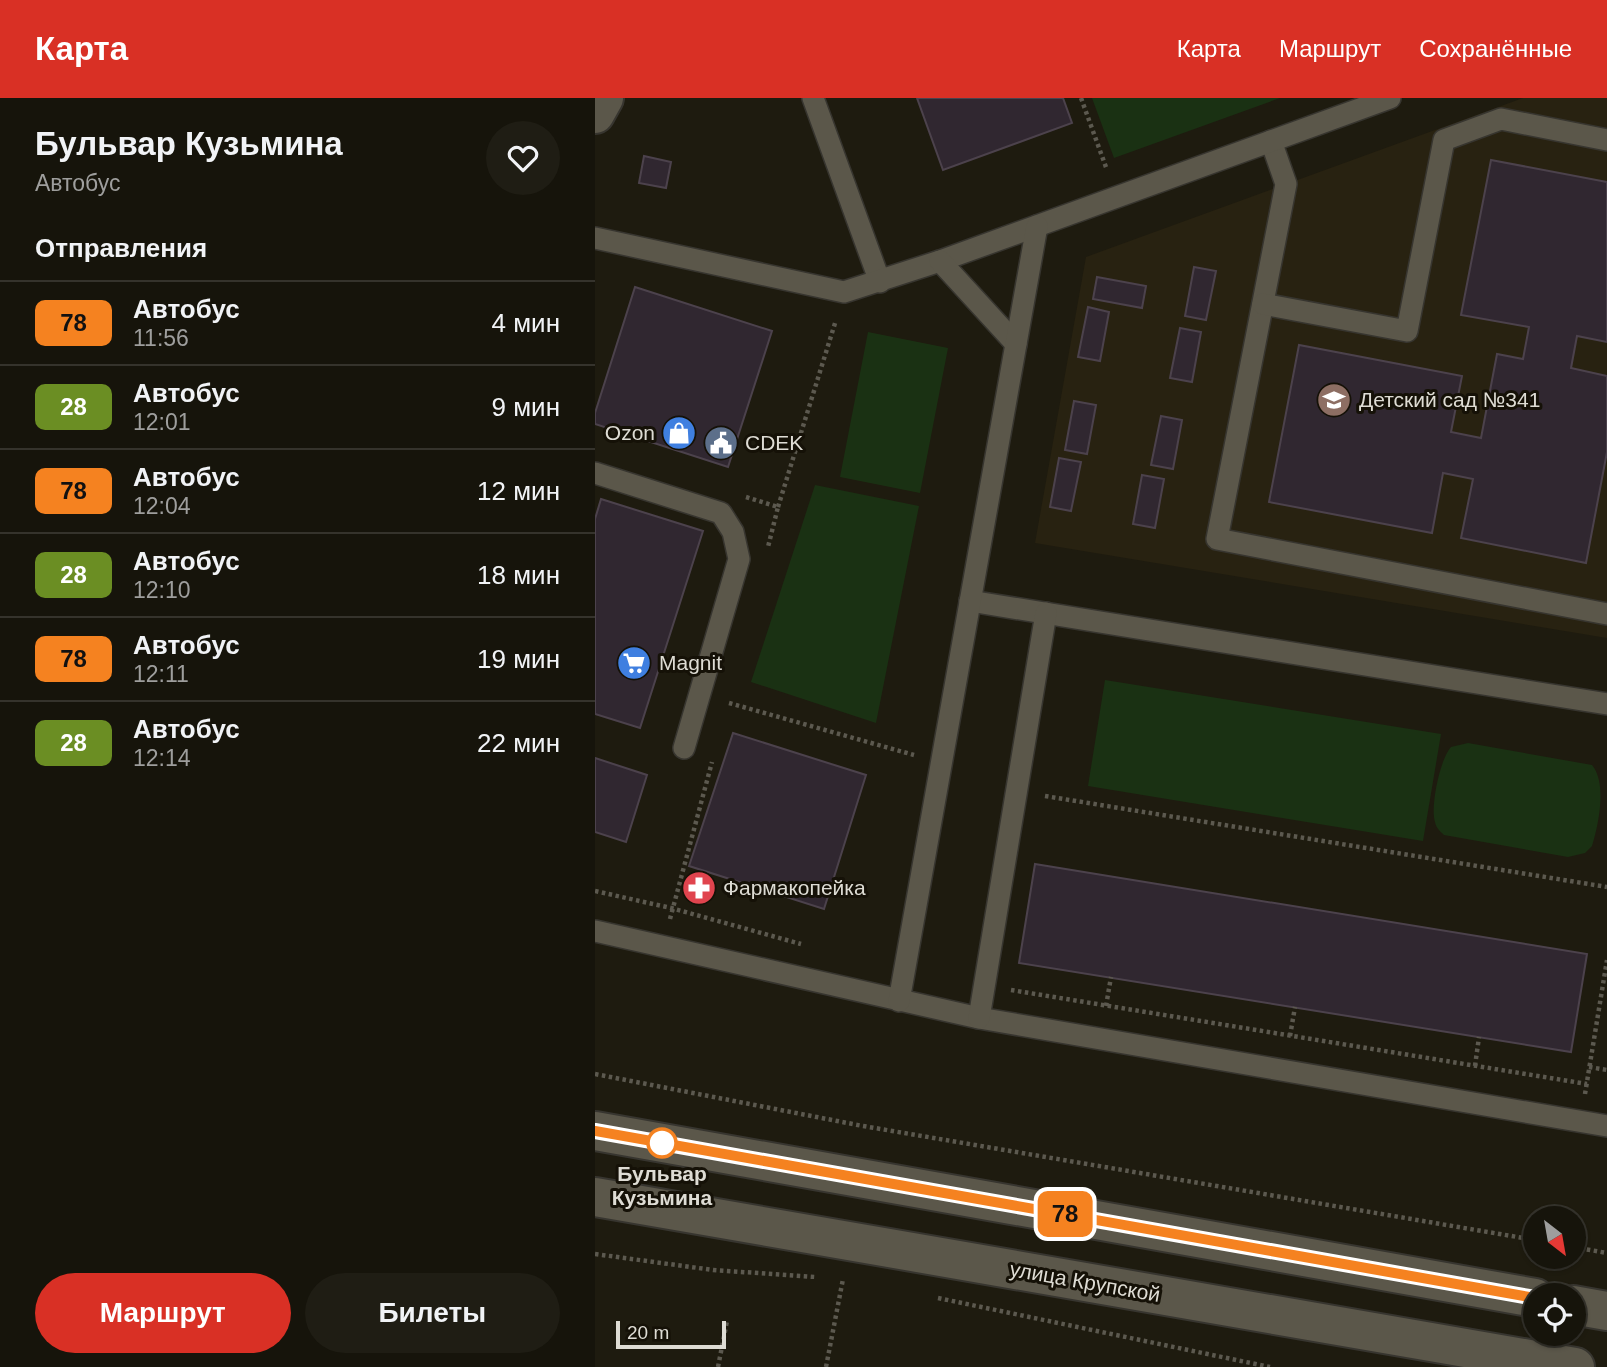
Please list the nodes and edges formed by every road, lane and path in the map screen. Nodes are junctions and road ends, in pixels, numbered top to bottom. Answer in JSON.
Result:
{"nodes":[{"id":1,"x":604,"y":98,"type":"edge"},
{"id":2,"x":813,"y":98,"type":"edge"},
{"id":3,"x":1081,"y":98,"type":"edge"},
{"id":4,"x":1390,"y":98,"type":"edge"},
{"id":5,"x":595,"y":114,"type":"edge"},
{"id":6,"x":1607,"y":139,"type":"edge"},
{"id":7,"x":1271,"y":141,"type":"junction"},
{"id":8,"x":1117,"y":197,"type":"junction"},
{"id":9,"x":1037,"y":226,"type":"junction"},
{"id":10,"x":595,"y":238,"type":"edge"},
{"id":11,"x":940,"y":261,"type":"junction"},
{"id":12,"x":880,"y":282,"type":"junction"},
{"id":13,"x":844,"y":292,"type":"junction"},
{"id":14,"x":1263,"y":304,"type":"junction"},
{"id":15,"x":1016,"y":344,"type":"junction"},
{"id":16,"x":595,"y":473,"type":"edge"},
{"id":17,"x":778,"y":507,"type":"dead end"},
{"id":18,"x":970,"y":601,"type":"junction"},
{"id":19,"x":1046,"y":614,"type":"junction"},
{"id":20,"x":1607,"y":614,"type":"edge"},
{"id":21,"x":729,"y":703,"type":"dead end"},
{"id":22,"x":1607,"y":704,"type":"edge"},
{"id":23,"x":684,"y":748,"type":"dead end"},
{"id":24,"x":941,"y":762,"type":"junction"},
{"id":25,"x":1017,"y":792,"type":"junction"},
{"id":26,"x":1607,"y":887,"type":"edge"},
{"id":27,"x":595,"y":891,"type":"edge"},
{"id":28,"x":595,"y":932,"type":"edge"},
{"id":29,"x":813,"y":948,"type":"dead end"},
{"id":30,"x":1607,"y":960,"type":"edge"},
{"id":31,"x":1111,"y":977,"type":"dead end"},
{"id":32,"x":985,"y":986,"type":"junction"},
{"id":33,"x":899,"y":1002,"type":"junction"},
{"id":34,"x":1106,"y":1006,"type":"junction"},
{"id":35,"x":1295,"y":1007,"type":"dead end"},
{"id":36,"x":979,"y":1018,"type":"junction"},
{"id":37,"x":1290,"y":1036,"type":"junction"},
{"id":38,"x":1479,"y":1037,"type":"dead end"},
{"id":39,"x":1475,"y":1066,"type":"junction"},
{"id":40,"x":1590,"y":1067,"type":"junction"},
{"id":41,"x":1607,"y":1070,"type":"edge"},
{"id":42,"x":595,"y":1074,"type":"edge"},
{"id":43,"x":1587,"y":1084,"type":"junction"},
{"id":44,"x":1580,"y":1122,"type":"junction"},
{"id":45,"x":1607,"y":1126,"type":"edge"},
{"id":46,"x":595,"y":1131,"type":"edge"},
{"id":47,"x":595,"y":1197,"type":"edge"},
{"id":48,"x":1523,"y":1238,"type":"edge"},
{"id":49,"x":1586,"y":1249,"type":"edge"},
{"id":50,"x":1607,"y":1253,"type":"edge"},
{"id":51,"x":595,"y":1254,"type":"edge"},
{"id":52,"x":843,"y":1279,"type":"junction"},
{"id":53,"x":856,"y":1281,"type":"dead end"},
{"id":54,"x":1523,"y":1296,"type":"edge"},
{"id":55,"x":936,"y":1298,"type":"dead end"},
{"id":56,"x":1586,"y":1307,"type":"edge"},
{"id":57,"x":1607,"y":1311,"type":"edge"},
{"id":58,"x":727,"y":1321,"type":"dead end"},
{"id":59,"x":718,"y":1367,"type":"edge"},
{"id":60,"x":826,"y":1367,"type":"edge"},
{"id":61,"x":1270,"y":1367,"type":"edge"},
{"id":62,"x":1575,"y":1367,"type":"edge"}],
"edges":[{"from":1,"to":5,"type":"main road"},
{"from":2,"to":12,"type":"lane"},
{"from":3,"to":8,"type":"path"},
{"from":4,"to":7,"type":"lane"},
{"from":6,"to":14,"type":"lane"},
{"from":7,"to":8,"type":"lane"},
{"from":7,"to":14,"type":"lane"},
{"from":8,"to":9,"type":"lane"},
{"from":9,"to":11,"type":"lane"},
{"from":9,"to":15,"type":"lane"},
{"from":10,"to":13,"type":"lane"},
{"from":11,"to":12,"type":"lane"},
{"from":11,"to":15,"type":"lane"},
{"from":12,"to":13,"type":"lane"},
{"from":13,"to":17,"type":"path"},
{"from":14,"to":20,"type":"lane"},
{"from":15,"to":18,"type":"lane"},
{"from":16,"to":23,"type":"lane"},
{"from":18,"to":19,"type":"lane"},
{"from":18,"to":24,"type":"lane"},
{"from":19,"to":22,"type":"lane"},
{"from":19,"to":25,"type":"lane"},
{"from":21,"to":24,"type":"path"},
{"from":24,"to":33,"type":"lane"},
{"from":25,"to":26,"type":"path"},
{"from":25,"to":32,"type":"lane"},
{"from":27,"to":29,"type":"path"},
{"from":28,"to":33,"type":"lane"},
{"from":30,"to":40,"type":"path"},
{"from":31,"to":34,"type":"path"},
{"from":32,"to":34,"type":"path"},
{"from":32,"to":36,"type":"lane"},
{"from":33,"to":36,"type":"lane"},
{"from":34,"to":37,"type":"path"},
{"from":35,"to":37,"type":"path"},
{"from":36,"to":44,"type":"lane"},
{"from":37,"to":39,"type":"path"},
{"from":38,"to":39,"type":"path"},
{"from":39,"to":43,"type":"path"},
{"from":40,"to":41,"type":"path"},
{"from":40,"to":43,"type":"path"},
{"from":42,"to":48,"type":"path"},
{"from":43,"to":44,"type":"path"},
{"from":44,"to":45,"type":"lane"},
{"from":46,"to":54,"type":"main road"},
{"from":47,"to":62,"type":"main road","name":"улица Крупской"},
{"from":49,"to":50,"type":"path"},
{"from":51,"to":52,"type":"path"},
{"from":52,"to":53,"type":"path"},
{"from":52,"to":60,"type":"path"},
{"from":55,"to":61,"type":"path"},
{"from":56,"to":57,"type":"main road"},
{"from":58,"to":59,"type":"path"}]}
